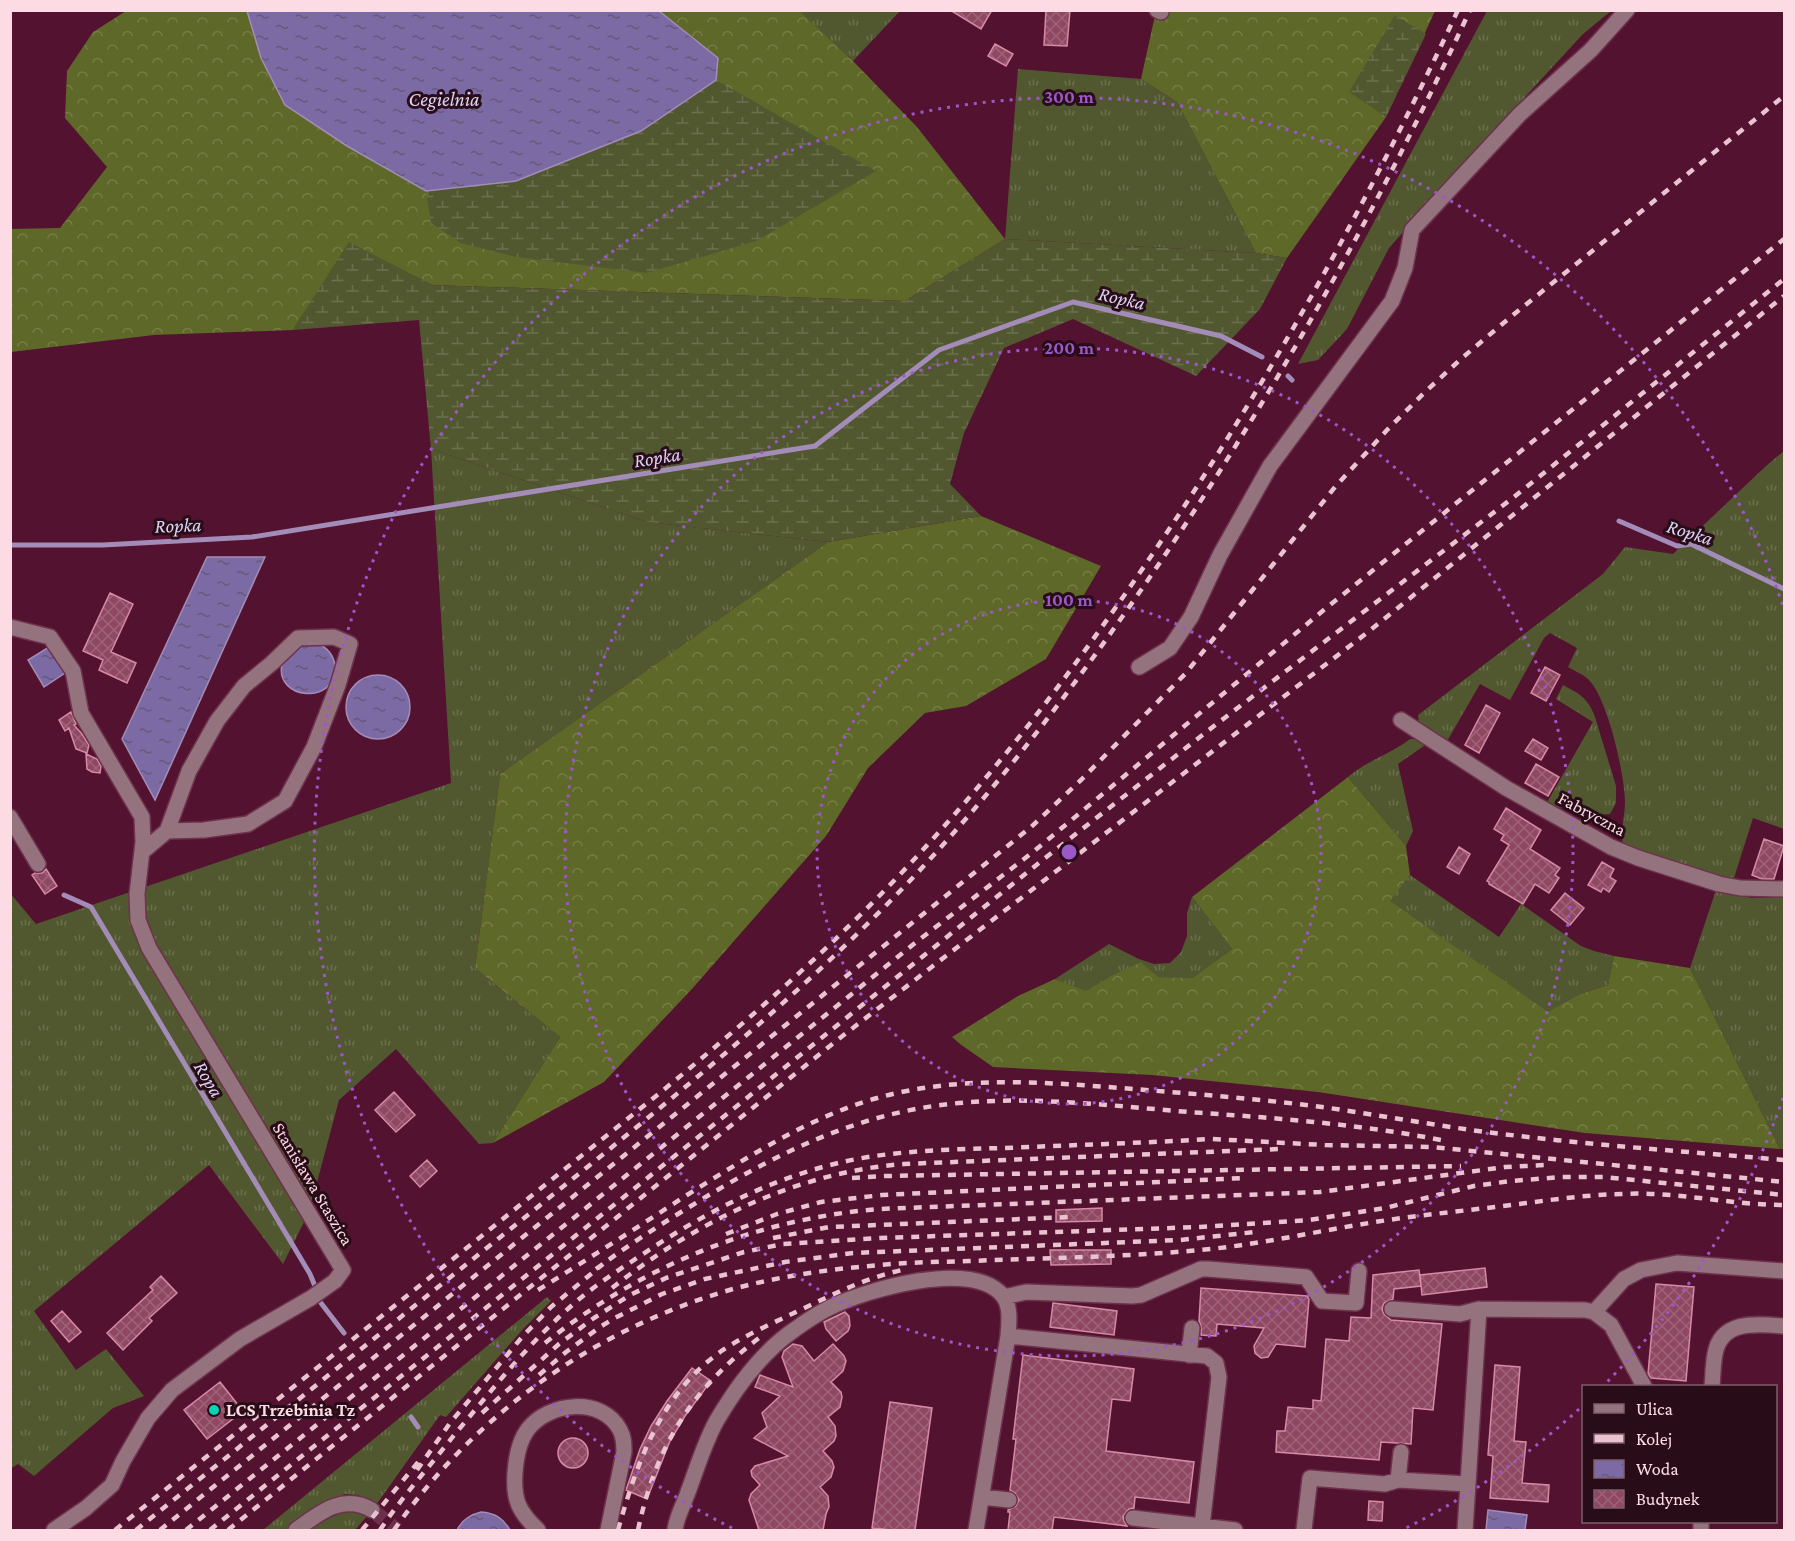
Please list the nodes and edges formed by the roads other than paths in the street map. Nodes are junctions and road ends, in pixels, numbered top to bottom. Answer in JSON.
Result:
{"nodes":[{"id":1,"x":1627,"y":10,"type":"edge"},
{"id":2,"x":10,"y":627,"type":"edge"},
{"id":3,"x":1139,"y":667,"type":"dead end"},
{"id":4,"x":1401,"y":720,"type":"dead end"},
{"id":5,"x":10,"y":817,"type":"edge"},
{"id":6,"x":167,"y":831,"type":"junction"},
{"id":7,"x":142,"y":852,"type":"junction"},
{"id":8,"x":38,"y":864,"type":"dead end"},
{"id":9,"x":1785,"y":889,"type":"edge"},
{"id":10,"x":1359,"y":1271,"type":"dead end"},
{"id":11,"x":1785,"y":1271,"type":"edge"},
{"id":12,"x":1005,"y":1298,"type":"junction"},
{"id":13,"x":1392,"y":1309,"type":"dead end"},
{"id":14,"x":1479,"y":1309,"type":"junction"},
{"id":15,"x":1594,"y":1312,"type":"junction"},
{"id":16,"x":1785,"y":1326,"type":"edge"},
{"id":17,"x":1192,"y":1329,"type":"dead end"},
{"id":18,"x":1008,"y":1336,"type":"junction"},
{"id":19,"x":1189,"y":1355,"type":"junction"},
{"id":20,"x":1643,"y":1385,"type":"edge"},
{"id":21,"x":1712,"y":1385,"type":"edge"},
{"id":22,"x":1401,"y":1452,"type":"dead end"},
{"id":23,"x":1398,"y":1479,"type":"junction"},
{"id":24,"x":1468,"y":1484,"type":"junction"},
{"id":25,"x":982,"y":1497,"type":"junction"},
{"id":26,"x":1009,"y":1500,"type":"dead end"},
{"id":27,"x":372,"y":1510,"type":"tunnel mouth"},
{"id":28,"x":1133,"y":1518,"type":"dead end"},
{"id":29,"x":1202,"y":1526,"type":"junction"},
{"id":30,"x":54,"y":1530,"type":"edge"},
{"id":31,"x":296,"y":1530,"type":"edge"},
{"id":32,"x":538,"y":1530,"type":"edge"},
{"id":33,"x":608,"y":1530,"type":"edge"},
{"id":34,"x":675,"y":1530,"type":"edge"},
{"id":35,"x":976,"y":1530,"type":"edge"},
{"id":36,"x":1235,"y":1530,"type":"edge"},
{"id":37,"x":1304,"y":1530,"type":"edge"},
{"id":38,"x":1465,"y":1530,"type":"edge"}],
"edges":[{"from":1,"to":3,"type":"street"},
{"from":2,"to":7,"type":"street"},
{"from":4,"to":9,"type":"street","name":"Fabryczna"},
{"from":5,"to":8,"type":"street"},
{"from":6,"to":6,"type":"street"},
{"from":6,"to":7,"type":"street"},
{"from":7,"to":30,"type":"street","name":"Stanisława Staszica"},
{"from":10,"to":12,"type":"street"},
{"from":11,"to":15,"type":"street"},
{"from":12,"to":18,"type":"street"},
{"from":12,"to":34,"type":"street"},
{"from":13,"to":14,"type":"street"},
{"from":14,"to":15,"type":"street"},
{"from":14,"to":24,"type":"street"},
{"from":15,"to":20,"type":"street"},
{"from":16,"to":21,"type":"street"},
{"from":17,"to":19,"type":"street"},
{"from":18,"to":19,"type":"street"},
{"from":18,"to":25,"type":"street"},
{"from":19,"to":29,"type":"street"},
{"from":22,"to":23,"type":"street"},
{"from":23,"to":24,"type":"street"},
{"from":23,"to":37,"type":"street"},
{"from":24,"to":38,"type":"street"},
{"from":25,"to":26,"type":"street"},
{"from":25,"to":35,"type":"street"},
{"from":27,"to":31,"type":"street"},
{"from":28,"to":29,"type":"street"},
{"from":29,"to":36,"type":"street"},
{"from":32,"to":33,"type":"street"}]}
